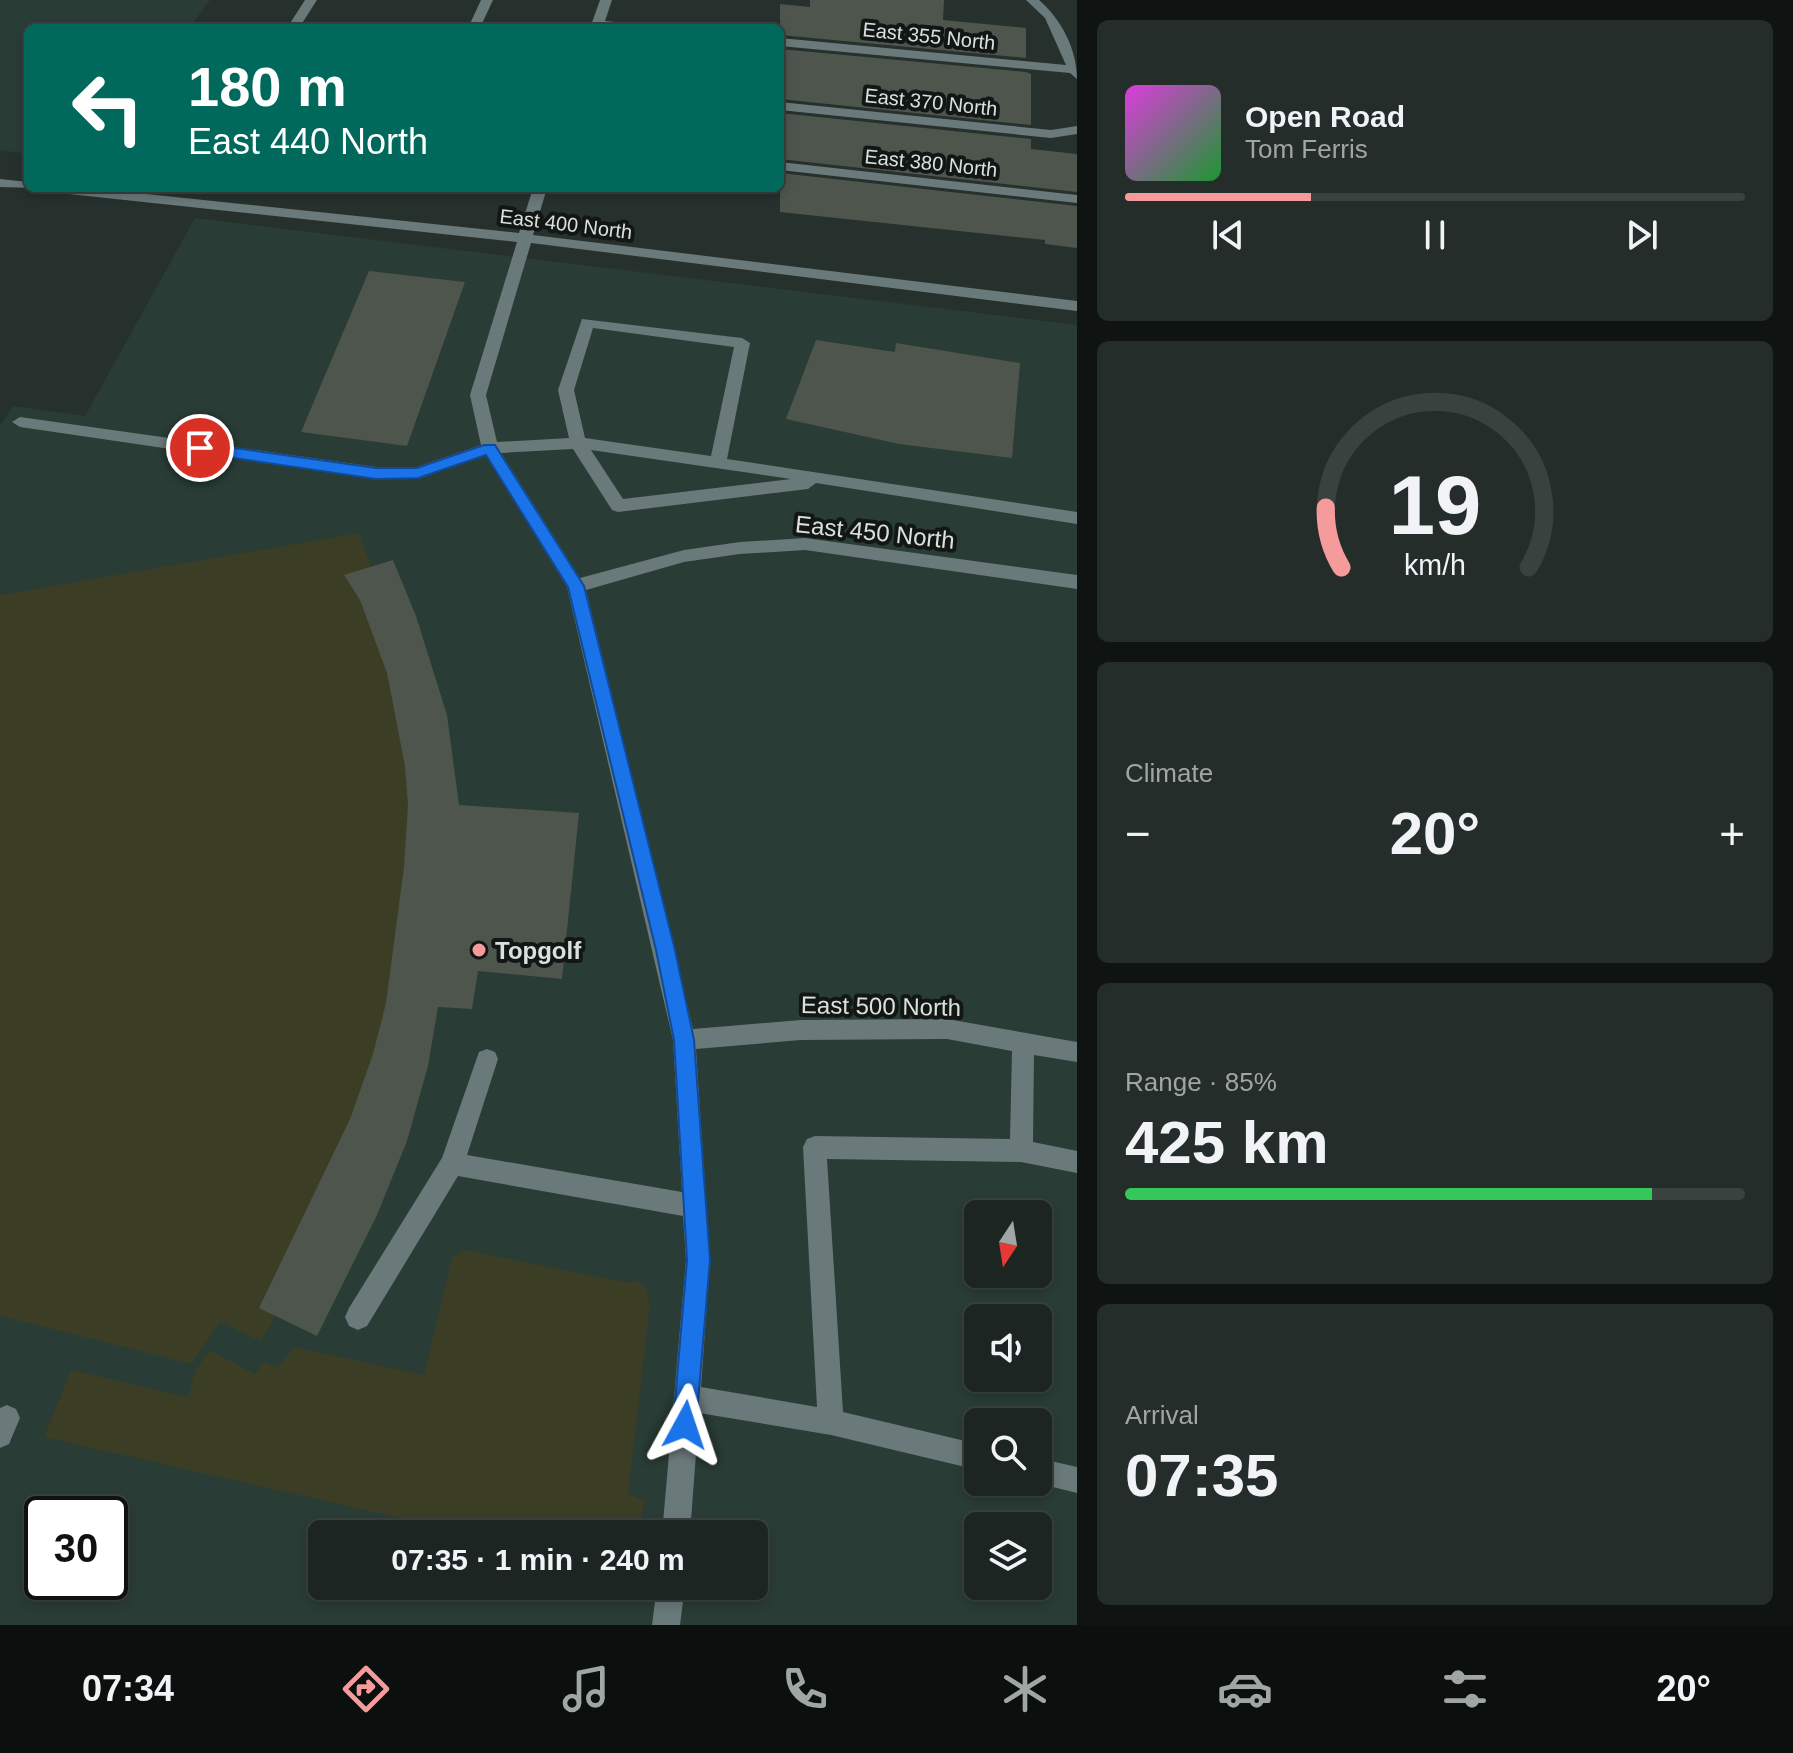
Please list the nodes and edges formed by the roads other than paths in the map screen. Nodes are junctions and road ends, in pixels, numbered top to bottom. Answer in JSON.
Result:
{"nodes":[{"id":1,"x":311,"y":0,"type":"edge"},
{"id":2,"x":487,"y":0,"type":"edge"},
{"id":3,"x":606,"y":0,"type":"edge"},
{"id":4,"x":1032,"y":0,"type":"edge"},
{"id":5,"x":296,"y":24,"type":"edge"},
{"id":6,"x":476,"y":24,"type":"edge"},
{"id":7,"x":598,"y":24,"type":"edge"},
{"id":8,"x":784,"y":42,"type":"edge"},
{"id":9,"x":1076,"y":73,"type":"edge"},
{"id":10,"x":784,"y":106,"type":"edge"},
{"id":11,"x":1077,"y":130,"type":"edge"},
{"id":12,"x":784,"y":166,"type":"edge"},
{"id":13,"x":0,"y":183,"type":"edge"},
{"id":14,"x":24,"y":185,"type":"edge"},
{"id":15,"x":88,"y":192,"type":"edge"},
{"id":16,"x":539,"y":192,"type":"edge"},
{"id":17,"x":1077,"y":199,"type":"edge"},
{"id":18,"x":524,"y":238,"type":"junction"},
{"id":19,"x":1077,"y":306,"type":"edge"},
{"id":20,"x":20,"y":422,"type":"dead end"},
{"id":21,"x":578,"y":443,"type":"junction"},
{"id":22,"x":490,"y":448,"type":"junction"},
{"id":23,"x":718,"y":463,"type":"junction"},
{"id":24,"x":836,"y":480,"type":"junction"},
{"id":25,"x":1077,"y":518,"type":"edge"},
{"id":26,"x":1077,"y":582,"type":"edge"},
{"id":27,"x":576,"y":586,"type":"junction"},
{"id":28,"x":684,"y":1040,"type":"junction"},
{"id":29,"x":1023,"y":1042,"type":"junction"},
{"id":30,"x":1077,"y":1052,"type":"edge"},
{"id":31,"x":487,"y":1059,"type":"dead end"},
{"id":32,"x":1021,"y":1151,"type":"junction"},
{"id":33,"x":1077,"y":1162,"type":"edge"},
{"id":34,"x":452,"y":1164,"type":"junction"},
{"id":35,"x":695,"y":1206,"type":"junction"},
{"id":36,"x":358,"y":1317,"type":"dead end"},
{"id":37,"x":687,"y":1398,"type":"junction"},
{"id":38,"x":831,"y":1422,"type":"junction"},
{"id":39,"x":964,"y":1454,"type":"edge"},
{"id":40,"x":1052,"y":1474,"type":"edge"},
{"id":41,"x":1077,"y":1480,"type":"edge"},
{"id":42,"x":677,"y":1520,"type":"edge"},
{"id":43,"x":669,"y":1600,"type":"edge"},
{"id":44,"x":666,"y":1625,"type":"edge"}],
"edges":[{"from":1,"to":5,"type":"street"},
{"from":2,"to":6,"type":"street"},
{"from":3,"to":7,"type":"street"},
{"from":4,"to":9,"type":"street"},
{"from":8,"to":9,"type":"street","name":"East 355 North"},
{"from":10,"to":11,"type":"street","name":"East 370 North"},
{"from":12,"to":17,"type":"street","name":"East 380 North"},
{"from":13,"to":14,"type":"street"},
{"from":15,"to":18,"type":"street","name":"East 400 North"},
{"from":16,"to":18,"type":"street"},
{"from":18,"to":19,"type":"street","name":"East 400 North"},
{"from":18,"to":22,"type":"street"},
{"from":20,"to":22,"type":"street"},
{"from":21,"to":22,"type":"street"},
{"from":21,"to":23,"type":"street"},
{"from":21,"to":23,"type":"street"},
{"from":21,"to":24,"type":"street"},
{"from":22,"to":27,"type":"street"},
{"from":23,"to":24,"type":"street"},
{"from":24,"to":25,"type":"street"},
{"from":26,"to":27,"type":"street","name":"East 450 North"},
{"from":27,"to":28,"type":"street"},
{"from":28,"to":29,"type":"street","name":"East 500 North"},
{"from":28,"to":35,"type":"street"},
{"from":29,"to":30,"type":"street","name":"East 500 North"},
{"from":29,"to":32,"type":"street"},
{"from":31,"to":34,"type":"street"},
{"from":32,"to":33,"type":"street"},
{"from":32,"to":38,"type":"street"},
{"from":34,"to":35,"type":"street"},
{"from":34,"to":36,"type":"street"},
{"from":35,"to":37,"type":"street"},
{"from":37,"to":38,"type":"street"},
{"from":37,"to":42,"type":"street"},
{"from":38,"to":39,"type":"street"},
{"from":40,"to":41,"type":"street"},
{"from":43,"to":44,"type":"street"}]}
